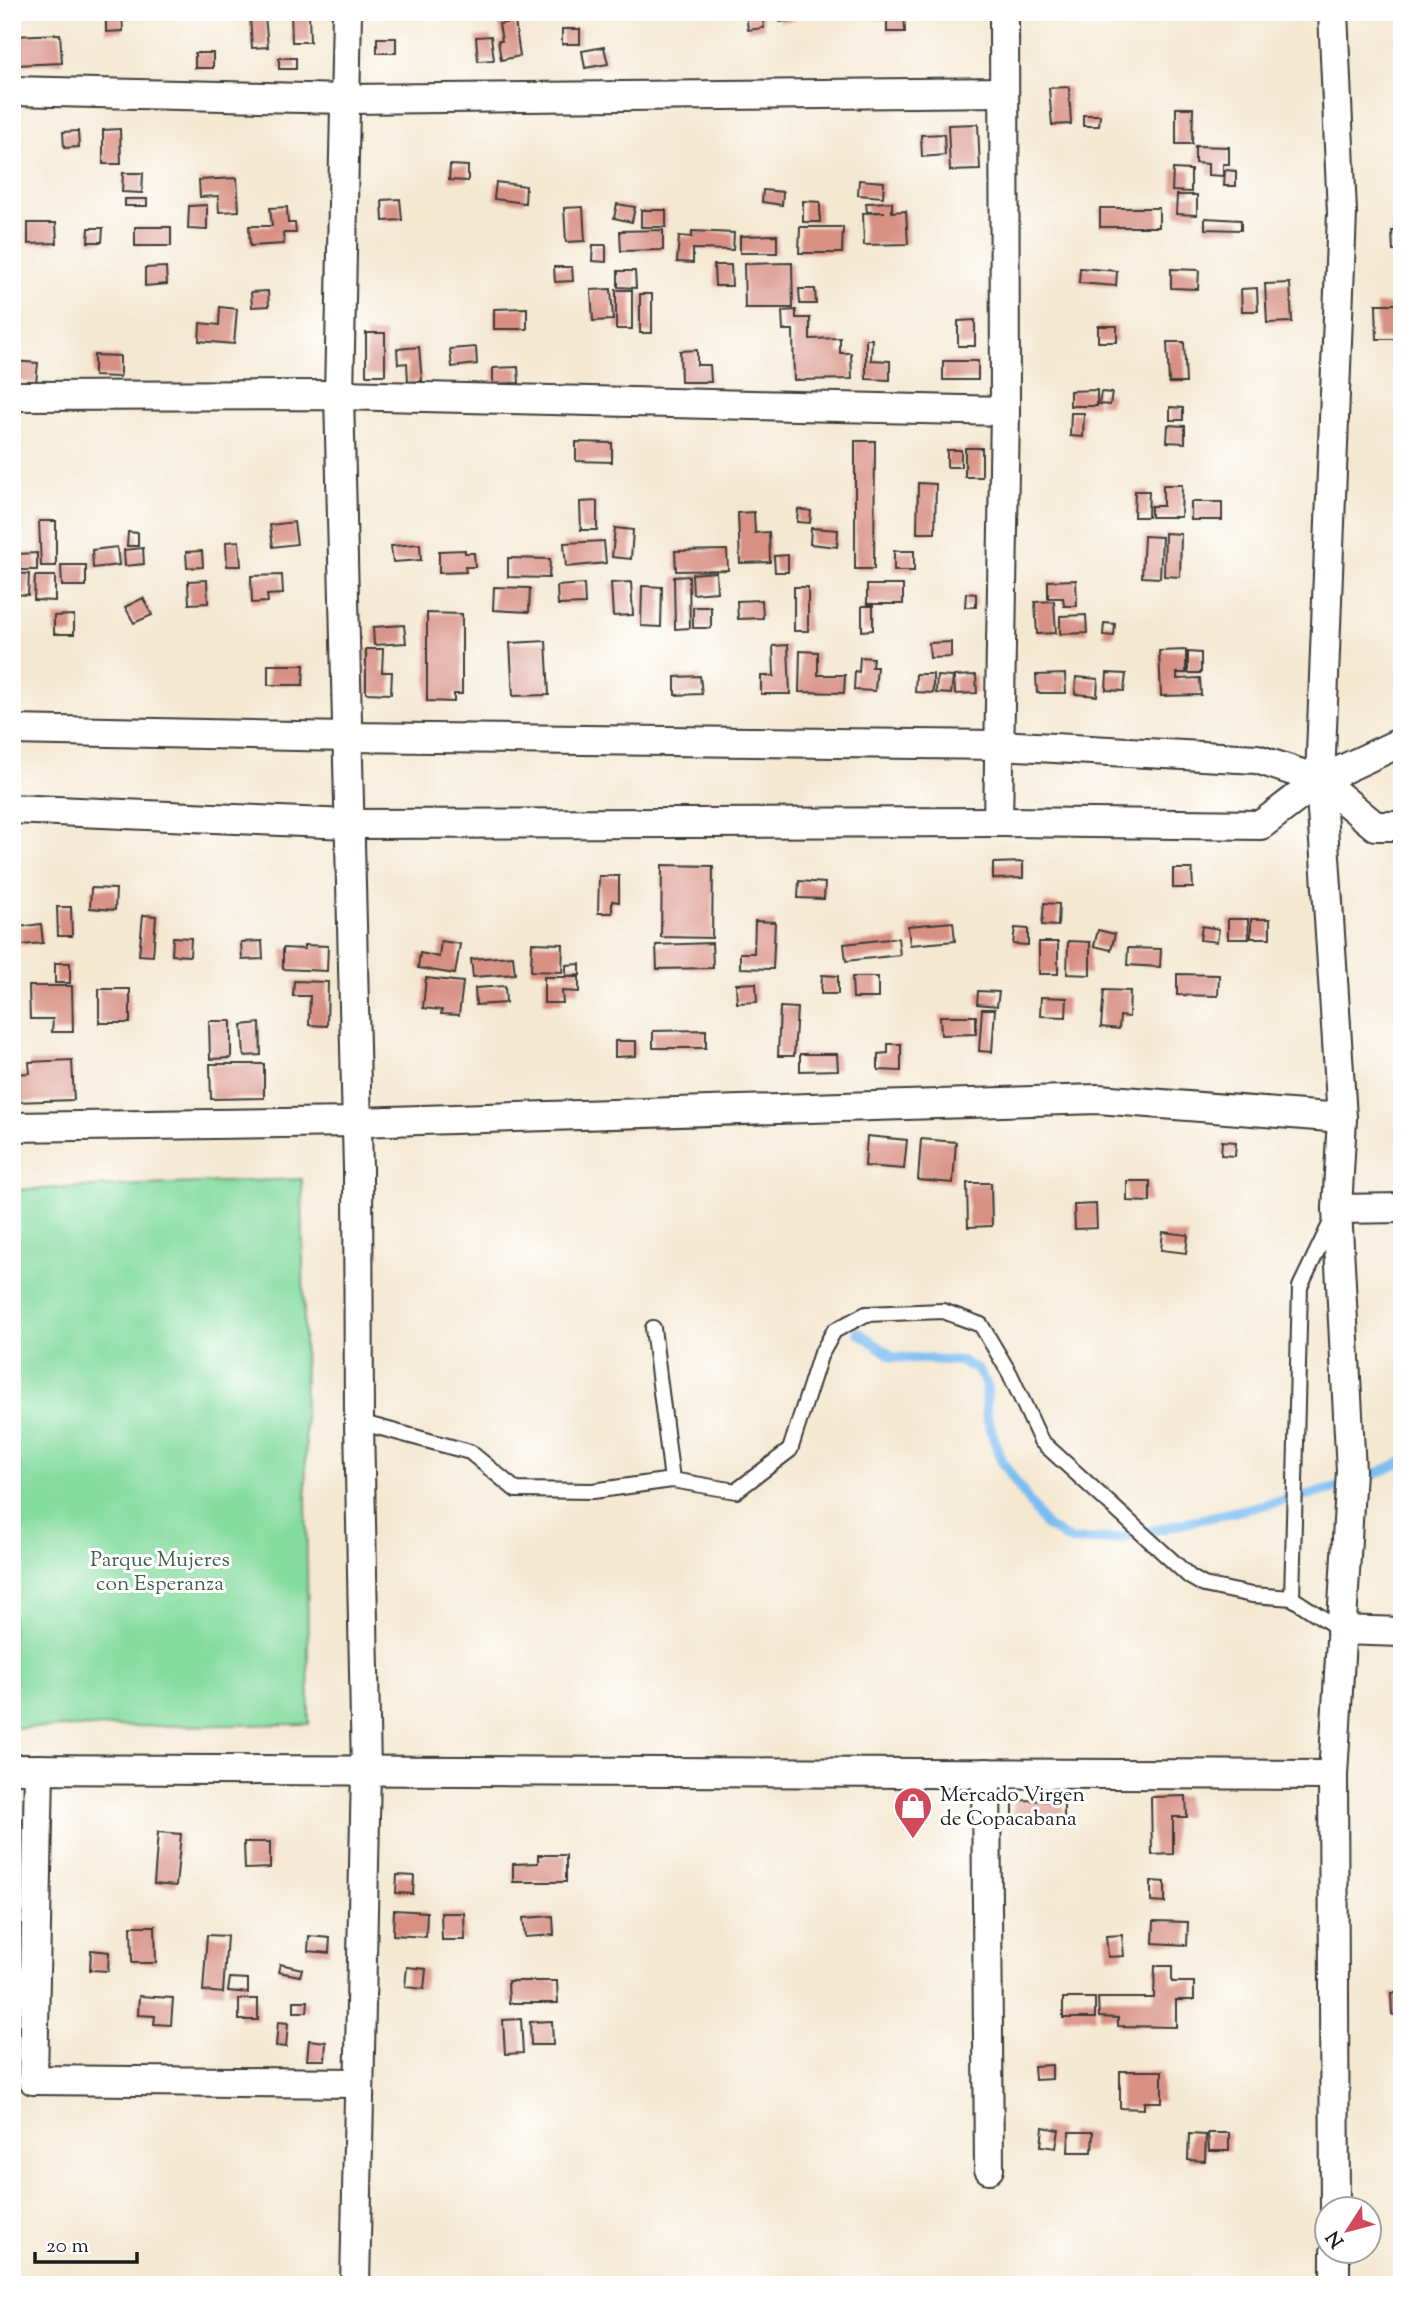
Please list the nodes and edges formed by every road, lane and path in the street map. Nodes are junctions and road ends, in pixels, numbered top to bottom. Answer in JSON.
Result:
{"nodes":[{"id":1,"x":347,"y":12,"type":"edge"},
{"id":2,"x":1004,"y":12,"type":"edge"},
{"id":3,"x":1333,"y":12,"type":"edge"},
{"id":4,"x":12,"y":91,"type":"edge"},
{"id":5,"x":1004,"y":92,"type":"junction"},
{"id":6,"x":345,"y":99,"type":"junction"},
{"id":7,"x":339,"y":395,"type":"junction"},
{"id":8,"x":12,"y":396,"type":"edge"},
{"id":9,"x":1004,"y":411,"type":"junction"},
{"id":10,"x":12,"y":730,"type":"edge"},
{"id":11,"x":347,"y":737,"type":"junction"},
{"id":12,"x":1402,"y":744,"type":"edge"},
{"id":13,"x":998,"y":745,"type":"junction"},
{"id":14,"x":1320,"y":780,"type":"junction"},
{"id":15,"x":12,"y":809,"type":"edge"},
{"id":16,"x":998,"y":822,"type":"junction"},
{"id":17,"x":348,"y":824,"type":"junction"},
{"id":18,"x":1402,"y":826,"type":"edge"},
{"id":19,"x":1342,"y":1118,"type":"junction"},
{"id":20,"x":357,"y":1122,"type":"junction"},
{"id":21,"x":12,"y":1126,"type":"edge"},
{"id":22,"x":1402,"y":1208,"type":"edge"},
{"id":23,"x":1337,"y":1209,"type":"junction"},
{"id":24,"x":653,"y":1328,"type":"dead end"},
{"id":25,"x":359,"y":1422,"type":"junction"},
{"id":26,"x":672,"y":1480,"type":"junction"},
{"id":27,"x":1292,"y":1598,"type":"junction"},
{"id":28,"x":1341,"y":1630,"type":"junction"},
{"id":29,"x":1402,"y":1632,"type":"edge"},
{"id":30,"x":26,"y":1769,"type":"edge"},
{"id":31,"x":366,"y":1771,"type":"junction"},
{"id":32,"x":986,"y":1773,"type":"junction"},
{"id":33,"x":1333,"y":1775,"type":"junction"},
{"id":34,"x":359,"y":2083,"type":"junction"},
{"id":35,"x":989,"y":2169,"type":"dead end"},
{"id":36,"x":1335,"y":2196,"type":"edge"},
{"id":37,"x":1335,"y":2266,"type":"edge"},
{"id":38,"x":355,"y":2285,"type":"edge"},
{"id":39,"x":1335,"y":2285,"type":"edge"}],
"edges":[{"from":1,"to":6,"type":"street"},
{"from":2,"to":5,"type":"street"},
{"from":3,"to":14,"type":"street"},
{"from":4,"to":6,"type":"street"},
{"from":5,"to":6,"type":"street"},
{"from":5,"to":9,"type":"street"},
{"from":6,"to":7,"type":"street"},
{"from":7,"to":8,"type":"street"},
{"from":7,"to":9,"type":"street"},
{"from":7,"to":11,"type":"street"},
{"from":9,"to":13,"type":"street"},
{"from":10,"to":11,"type":"street"},
{"from":11,"to":13,"type":"street"},
{"from":11,"to":17,"type":"street"},
{"from":12,"to":14,"type":"street"},
{"from":13,"to":14,"type":"street"},
{"from":13,"to":16,"type":"street"},
{"from":14,"to":16,"type":"street"},
{"from":14,"to":18,"type":"street"},
{"from":14,"to":19,"type":"street"},
{"from":15,"to":17,"type":"street"},
{"from":16,"to":17,"type":"street"},
{"from":17,"to":20,"type":"street"},
{"from":19,"to":20,"type":"street"},
{"from":19,"to":23,"type":"street"},
{"from":20,"to":21,"type":"street"},
{"from":20,"to":25,"type":"street"},
{"from":22,"to":23,"type":"street"},
{"from":23,"to":27,"type":"lane"},
{"from":23,"to":28,"type":"street"},
{"from":24,"to":26,"type":"lane"},
{"from":25,"to":26,"type":"lane"},
{"from":25,"to":31,"type":"street"},
{"from":26,"to":27,"type":"lane"},
{"from":27,"to":28,"type":"lane"},
{"from":28,"to":29,"type":"street"},
{"from":28,"to":33,"type":"street"},
{"from":30,"to":31,"type":"street"},
{"from":30,"to":34,"type":"street"},
{"from":31,"to":32,"type":"street"},
{"from":31,"to":34,"type":"street"},
{"from":32,"to":33,"type":"street"},
{"from":32,"to":35,"type":"street"},
{"from":33,"to":36,"type":"street"},
{"from":34,"to":38,"type":"street"},
{"from":37,"to":39,"type":"street"}]}
